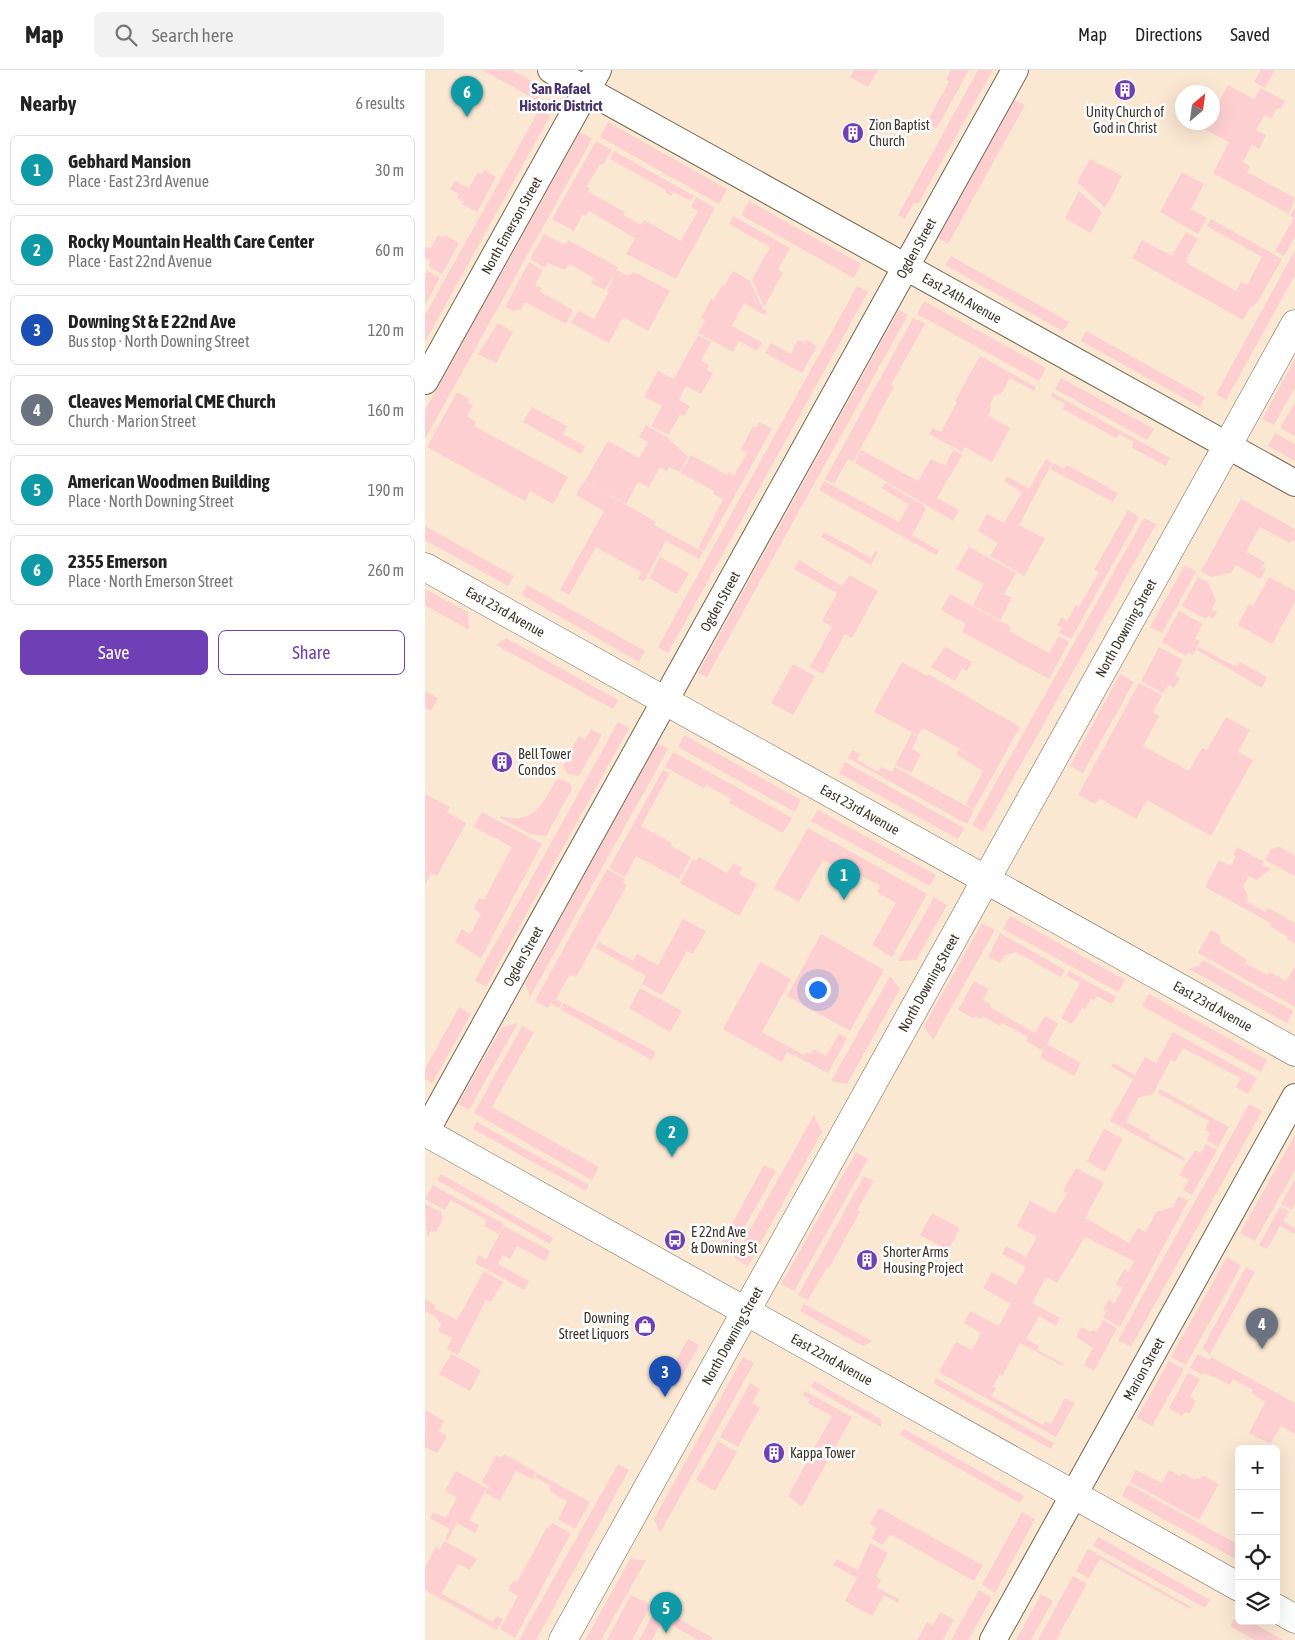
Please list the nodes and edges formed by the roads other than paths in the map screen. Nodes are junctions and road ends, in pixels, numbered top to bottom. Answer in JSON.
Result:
{"nodes":[{"id":1,"x":551,"y":70,"type":"edge"},
{"id":2,"x":1015,"y":70,"type":"edge"},
{"id":3,"x":592,"y":80,"type":"edge"},
{"id":4,"x":905,"y":267,"type":"junction"},
{"id":5,"x":1295,"y":324,"type":"edge"},
{"id":6,"x":425,"y":381,"type":"edge"},
{"id":7,"x":1227,"y":446,"type":"junction"},
{"id":8,"x":1295,"y":483,"type":"edge"},
{"id":9,"x":425,"y":567,"type":"edge"},
{"id":10,"x":665,"y":700,"type":"junction"},
{"id":11,"x":987,"y":879,"type":"junction"},
{"id":12,"x":1295,"y":1052,"type":"edge"},
{"id":13,"x":1295,"y":1098,"type":"edge"},
{"id":14,"x":425,"y":1133,"type":"edge"},
{"id":15,"x":746,"y":1312,"type":"junction"},
{"id":16,"x":1074,"y":1495,"type":"junction"},
{"id":17,"x":1235,"y":1585,"type":"edge"},
{"id":18,"x":1280,"y":1610,"type":"edge"},
{"id":19,"x":1295,"y":1618,"type":"edge"},
{"id":20,"x":563,"y":1640,"type":"edge"},
{"id":21,"x":993,"y":1640,"type":"edge"}],
"edges":[{"from":1,"to":3,"type":"street","name":"East 24th Avenue"},
{"from":2,"to":4,"type":"street","name":"Ogden Street"},
{"from":3,"to":4,"type":"street","name":"East 24th Avenue"},
{"from":3,"to":6,"type":"street","name":"North Emerson Street"},
{"from":4,"to":7,"type":"street","name":"East 24th Avenue"},
{"from":4,"to":10,"type":"street","name":"Ogden Street"},
{"from":5,"to":7,"type":"street","name":"North Downing Street"},
{"from":7,"to":8,"type":"street","name":"East 24th Avenue"},
{"from":7,"to":11,"type":"street","name":"North Downing Street"},
{"from":9,"to":10,"type":"street","name":"East 23rd Avenue"},
{"from":10,"to":11,"type":"street","name":"East 23rd Avenue"},
{"from":10,"to":14,"type":"street","name":"Ogden Street"},
{"from":11,"to":12,"type":"street","name":"East 23rd Avenue"},
{"from":11,"to":15,"type":"street","name":"North Downing Street"},
{"from":13,"to":16,"type":"street","name":"Marion Street"},
{"from":14,"to":15,"type":"street","name":"East 22nd Avenue"},
{"from":15,"to":16,"type":"street","name":"East 22nd Avenue"},
{"from":15,"to":20,"type":"street","name":"North Downing Street"},
{"from":16,"to":17,"type":"street","name":"East 22nd Avenue"},
{"from":16,"to":21,"type":"street","name":"Marion Street"},
{"from":18,"to":19,"type":"street"}]}
